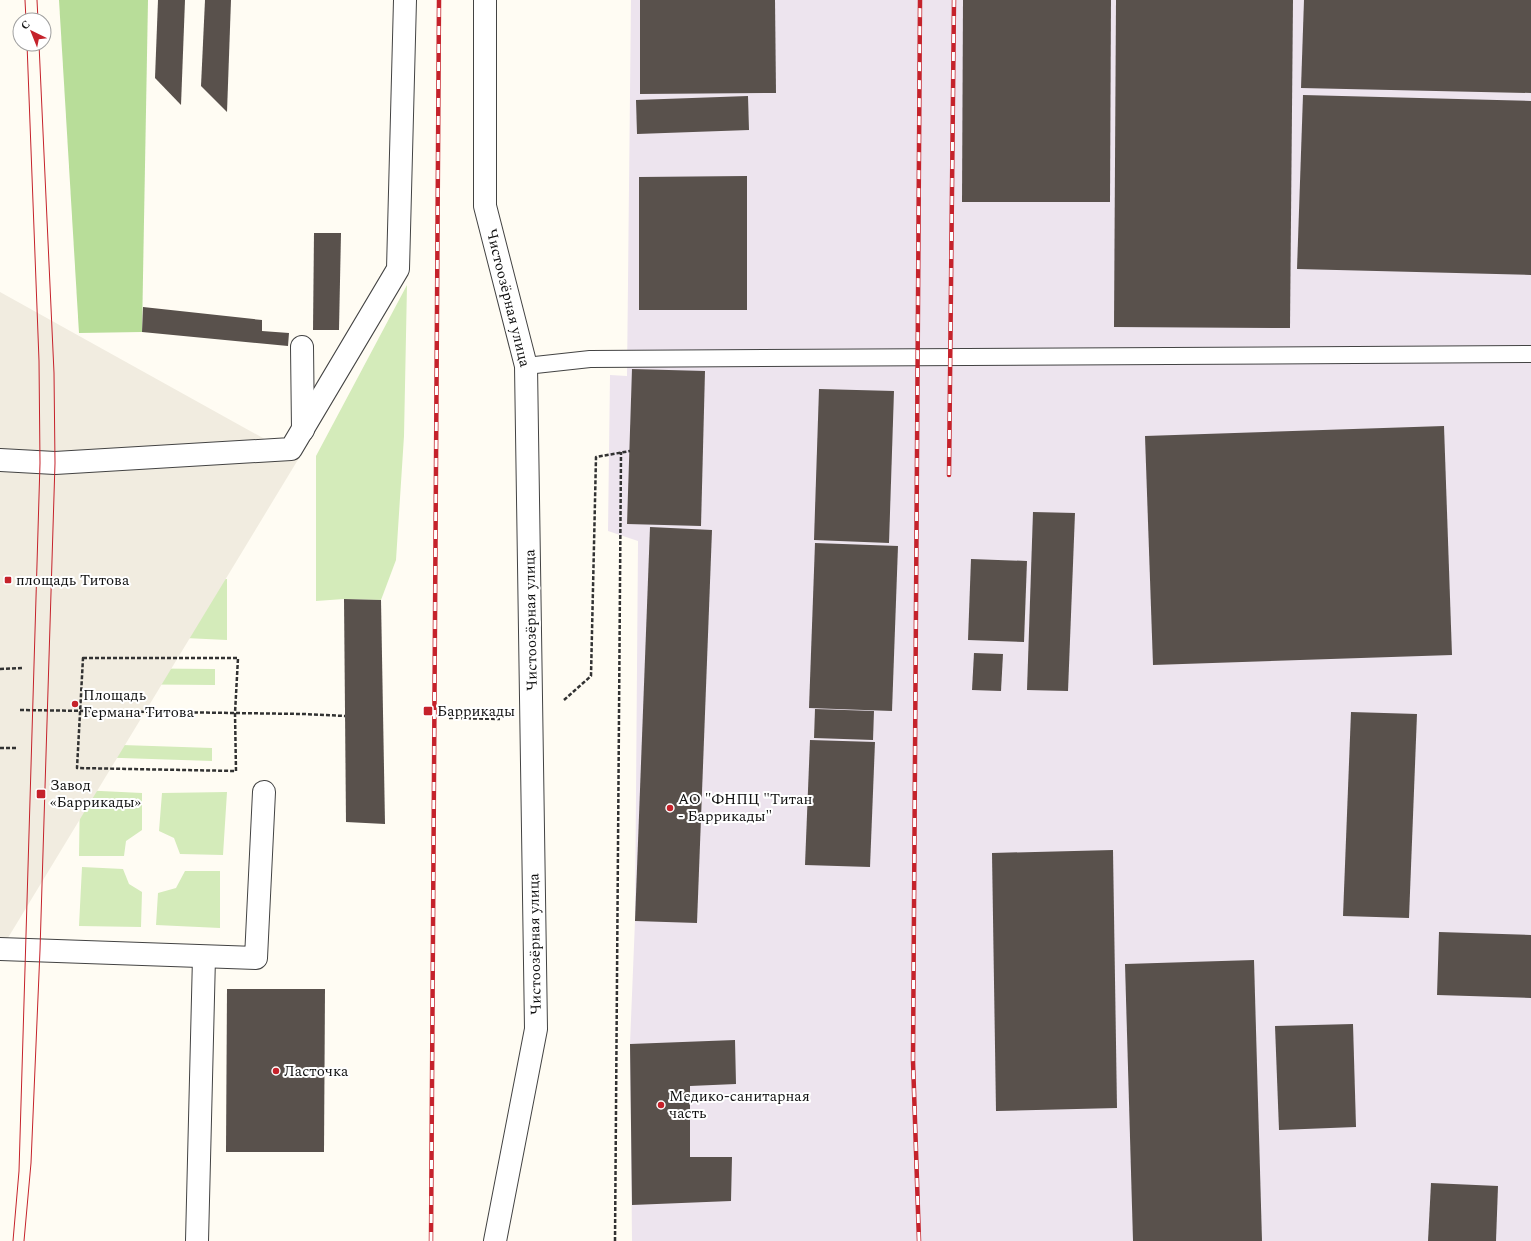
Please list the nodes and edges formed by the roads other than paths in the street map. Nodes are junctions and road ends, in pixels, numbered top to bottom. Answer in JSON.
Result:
{"nodes":[{"id":1,"x":405,"y":0,"type":"edge"},
{"id":2,"x":485,"y":0,"type":"edge"},
{"id":3,"x":302,"y":348,"type":"dead end"},
{"id":4,"x":1531,"y":354,"type":"edge"},
{"id":5,"x":526,"y":366,"type":"junction"},
{"id":6,"x":303,"y":430,"type":"junction"},
{"id":7,"x":0,"y":460,"type":"edge"},
{"id":8,"x":264,"y":792,"type":"dead end"},
{"id":9,"x":0,"y":949,"type":"edge"},
{"id":10,"x":204,"y":957,"type":"junction"},
{"id":11,"x":197,"y":1241,"type":"edge"},
{"id":12,"x":495,"y":1241,"type":"edge"}],
"edges":[{"from":1,"to":6,"type":"street"},
{"from":2,"to":5,"type":"street","name":"Чистоозёрная улица"},
{"from":3,"to":6,"type":"street"},
{"from":4,"to":5,"type":"lane"},
{"from":5,"to":12,"type":"street","name":"Чистоозёрная улица"},
{"from":6,"to":7,"type":"street"},
{"from":8,"to":10,"type":"street"},
{"from":9,"to":10,"type":"street"},
{"from":10,"to":11,"type":"street"}]}
